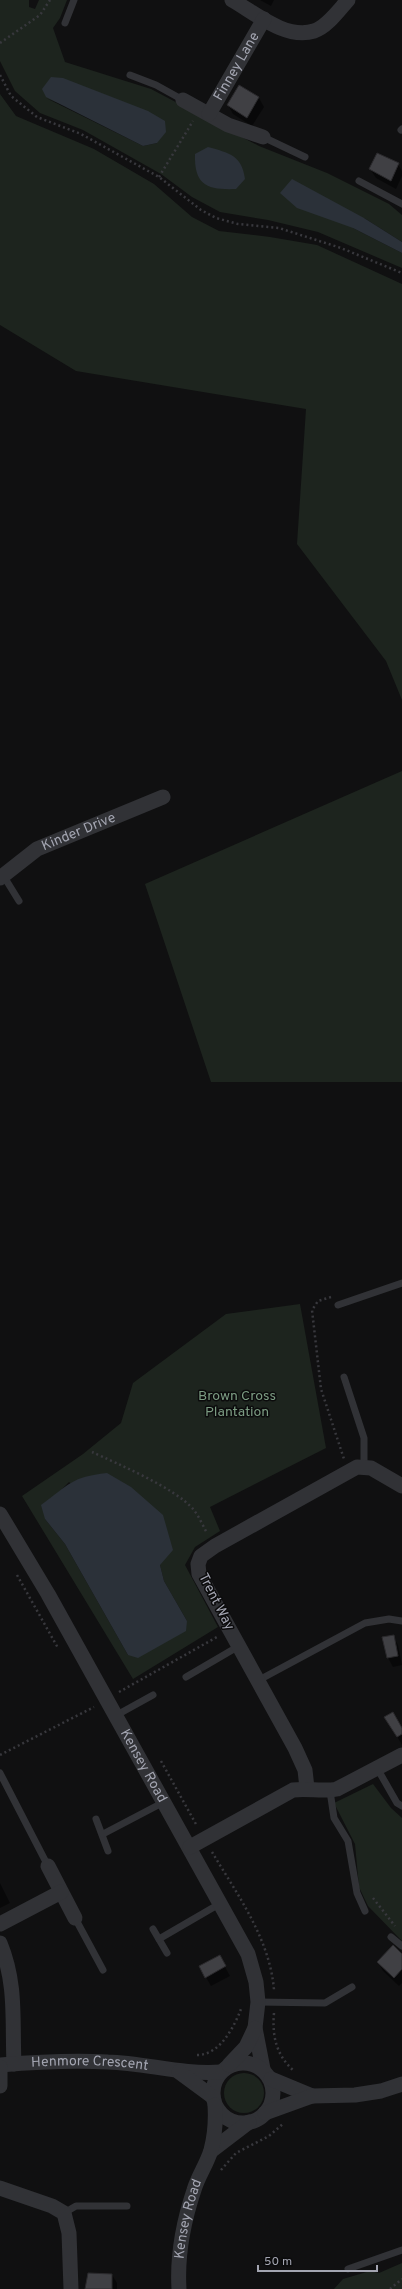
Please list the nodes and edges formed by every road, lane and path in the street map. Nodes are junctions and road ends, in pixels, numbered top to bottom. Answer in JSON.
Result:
{"nodes":[{"id":1,"x":50,"y":0,"type":"edge"},
{"id":2,"x":74,"y":0,"type":"edge"},
{"id":3,"x":232,"y":0,"type":"edge"},
{"id":4,"x":348,"y":0,"type":"edge"},
{"id":5,"x":264,"y":19,"type":"junction"},
{"id":6,"x":65,"y":23,"type":"dead end"},
{"id":7,"x":0,"y":42,"type":"edge"},
{"id":8,"x":0,"y":75,"type":"edge"},
{"id":9,"x":130,"y":75,"type":"dead end"},
{"id":10,"x":183,"y":100,"type":"joint"},
{"id":11,"x":205,"y":112,"type":"junction"},
{"id":12,"x":263,"y":136,"type":"joint"},
{"id":13,"x":305,"y":157,"type":"dead end"},
{"id":14,"x":159,"y":178,"type":"junction"},
{"id":15,"x":359,"y":181,"type":"dead end"},
{"id":16,"x":402,"y":204,"type":"edge"},
{"id":17,"x":402,"y":273,"type":"edge"},
{"id":18,"x":163,"y":797,"type":"dead end"},
{"id":19,"x":2,"y":877,"type":"edge"},
{"id":20,"x":19,"y":901,"type":"dead end"},
{"id":21,"x":402,"y":1283,"type":"edge"},
{"id":22,"x":332,"y":1296,"type":"dead end"},
{"id":23,"x":338,"y":1305,"type":"dead end"},
{"id":24,"x":344,"y":1377,"type":"dead end"},
{"id":25,"x":92,"y":1452,"type":"dead end"},
{"id":26,"x":364,"y":1466,"type":"junction"},
{"id":27,"x":348,"y":1471,"type":"junction"},
{"id":28,"x":402,"y":1486,"type":"edge"},
{"id":29,"x":0,"y":1514,"type":"edge"},
{"id":30,"x":215,"y":1546,"type":"junction"},
{"id":31,"x":402,"y":1621,"type":"edge"},
{"id":32,"x":239,"y":1646,"type":"junction"},
{"id":33,"x":186,"y":1677,"type":"dead end"},
{"id":34,"x":259,"y":1680,"type":"junction"},
{"id":35,"x":152,"y":1695,"type":"dead end"},
{"id":36,"x":115,"y":1716,"type":"junction"},
{"id":37,"x":402,"y":1755,"type":"edge"},
{"id":38,"x":377,"y":1768,"type":"junction"},
{"id":39,"x":0,"y":1773,"type":"edge"},
{"id":40,"x":307,"y":1788,"type":"junction"},
{"id":41,"x":330,"y":1791,"type":"junction"},
{"id":42,"x":164,"y":1802,"type":"junction"},
{"id":43,"x":402,"y":1806,"type":"edge"},
{"id":44,"x":96,"y":1819,"type":"dead end"},
{"id":45,"x":103,"y":1834,"type":"junction"},
{"id":46,"x":190,"y":1847,"type":"junction"},
{"id":47,"x":108,"y":1851,"type":"dead end"},
{"id":48,"x":48,"y":1866,"type":"joint"},
{"id":49,"x":61,"y":1892,"type":"junction"},
{"id":50,"x":371,"y":1893,"type":"dead end"},
{"id":51,"x":221,"y":1903,"type":"junction"},
{"id":52,"x":365,"y":1910,"type":"dead end"},
{"id":53,"x":75,"y":1918,"type":"joint"},
{"id":54,"x":0,"y":1924,"type":"edge"},
{"id":55,"x":152,"y":1929,"type":"dead end"},
{"id":56,"x":399,"y":1931,"type":"dead end"},
{"id":57,"x":391,"y":1937,"type":"dead end"},
{"id":58,"x":159,"y":1939,"type":"junction"},
{"id":59,"x":0,"y":1943,"type":"edge"},
{"id":60,"x":402,"y":1946,"type":"edge"},
{"id":61,"x":167,"y":1953,"type":"dead end"},
{"id":62,"x":103,"y":1970,"type":"dead end"},
{"id":63,"x":352,"y":1987,"type":"dead end"},
{"id":64,"x":258,"y":2002,"type":"junction"},
{"id":65,"x":255,"y":2028,"type":"junction"},
{"id":66,"x":5,"y":2065,"type":"edge"},
{"id":67,"x":225,"y":2068,"type":"junction"},
{"id":68,"x":180,"y":2072,"type":"junction"},
{"id":69,"x":267,"y":2074,"type":"junction"},
{"id":70,"x":402,"y":2084,"type":"edge"},
{"id":71,"x":0,"y":2086,"type":"edge"},
{"id":72,"x":312,"y":2096,"type":"junction"},
{"id":73,"x":214,"y":2101,"type":"junction"},
{"id":74,"x":265,"y":2114,"type":"junction"},
{"id":75,"x":289,"y":2119,"type":"dead end"},
{"id":76,"x":249,"y":2122,"type":"junction"},
{"id":77,"x":211,"y":2152,"type":"junction"},
{"id":78,"x":217,"y":2174,"type":"dead end"},
{"id":79,"x":0,"y":2188,"type":"edge"},
{"id":80,"x":127,"y":2206,"type":"dead end"},
{"id":81,"x":64,"y":2213,"type":"junction"},
{"id":82,"x":402,"y":2250,"type":"edge"},
{"id":83,"x":348,"y":2269,"type":"dead end"},
{"id":84,"x":402,"y":2279,"type":"edge"},
{"id":85,"x":71,"y":2289,"type":"edge"},
{"id":86,"x":179,"y":2289,"type":"edge"},
{"id":87,"x":390,"y":2289,"type":"edge"}],
"edges":[{"from":1,"to":7,"type":"path"},
{"from":2,"to":6,"type":"lane"},
{"from":3,"to":5,"type":"street"},
{"from":4,"to":5,"type":"street"},
{"from":5,"to":11,"type":"street","name":"Finney Lane"},
{"from":8,"to":14,"type":"path"},
{"from":9,"to":10,"type":"lane"},
{"from":10,"to":11,"type":"street"},
{"from":11,"to":12,"type":"street"},
{"from":11,"to":14,"type":"path"},
{"from":12,"to":13,"type":"lane"},
{"from":14,"to":17,"type":"path"},
{"from":15,"to":16,"type":"lane"},
{"from":18,"to":19,"type":"street","name":"Kinder Drive"},
{"from":19,"to":20,"type":"lane"},
{"from":21,"to":23,"type":"lane"},
{"from":22,"to":27,"type":"path"},
{"from":24,"to":26,"type":"lane"},
{"from":25,"to":30,"type":"path"},
{"from":26,"to":27,"type":"street","name":"Trent Way"},
{"from":26,"to":28,"type":"street"},
{"from":27,"to":30,"type":"street","name":"Trent Way"},
{"from":29,"to":36,"type":"street","name":"Kensey Road"},
{"from":30,"to":32,"type":"street","name":"Trent Way"},
{"from":31,"to":34,"type":"lane"},
{"from":32,"to":33,"type":"lane"},
{"from":32,"to":34,"type":"street","name":"Trent Way"},
{"from":34,"to":40,"type":"street","name":"Trent Way"},
{"from":35,"to":36,"type":"lane"},
{"from":36,"to":42,"type":"street","name":"Kensey Road"},
{"from":37,"to":38,"type":"street"},
{"from":38,"to":41,"type":"street"},
{"from":38,"to":43,"type":"lane"},
{"from":39,"to":48,"type":"lane"},
{"from":40,"to":41,"type":"street"},
{"from":40,"to":46,"type":"street"},
{"from":41,"to":52,"type":"lane"},
{"from":42,"to":45,"type":"lane"},
{"from":42,"to":46,"type":"street","name":"Kensey Road"},
{"from":44,"to":45,"type":"lane"},
{"from":45,"to":47,"type":"lane"},
{"from":46,"to":51,"type":"street","name":"Kensey Road"},
{"from":48,"to":49,"type":"street"},
{"from":49,"to":53,"type":"street"},
{"from":49,"to":54,"type":"street"},
{"from":50,"to":56,"type":"path"},
{"from":51,"to":58,"type":"lane"},
{"from":51,"to":64,"type":"street","name":"Kensey Road"},
{"from":53,"to":62,"type":"lane"},
{"from":55,"to":58,"type":"lane"},
{"from":57,"to":60,"type":"lane"},
{"from":58,"to":61,"type":"lane"},
{"from":59,"to":66,"type":"street"},
{"from":63,"to":64,"type":"lane"},
{"from":64,"to":65,"type":"street","name":"Kensey Road"},
{"from":65,"to":67,"type":"street","name":"Kensey Road"},
{"from":65,"to":69,"type":"street","name":"Kensey Road"},
{"from":66,"to":68,"type":"street","name":"Henmore Crescent"},
{"from":66,"to":71,"type":"street"},
{"from":67,"to":68,"type":"street","name":"Henmore Crescent"},
{"from":67,"to":69,"type":"street"},
{"from":67,"to":73,"type":"street"},
{"from":68,"to":73,"type":"street","name":"Henmore Crescent"},
{"from":69,"to":72,"type":"street"},
{"from":69,"to":74,"type":"street"},
{"from":70,"to":72,"type":"street"},
{"from":72,"to":74,"type":"street"},
{"from":73,"to":76,"type":"street"},
{"from":73,"to":77,"type":"street","name":"Kensey Road"},
{"from":74,"to":76,"type":"street"},
{"from":75,"to":78,"type":"path"},
{"from":76,"to":77,"type":"street","name":"Kensey Road"},
{"from":77,"to":86,"type":"street","name":"Kensey Road"},
{"from":79,"to":81,"type":"street"},
{"from":80,"to":81,"type":"lane"},
{"from":81,"to":85,"type":"street"},
{"from":82,"to":83,"type":"lane"},
{"from":84,"to":87,"type":"path"}]}
